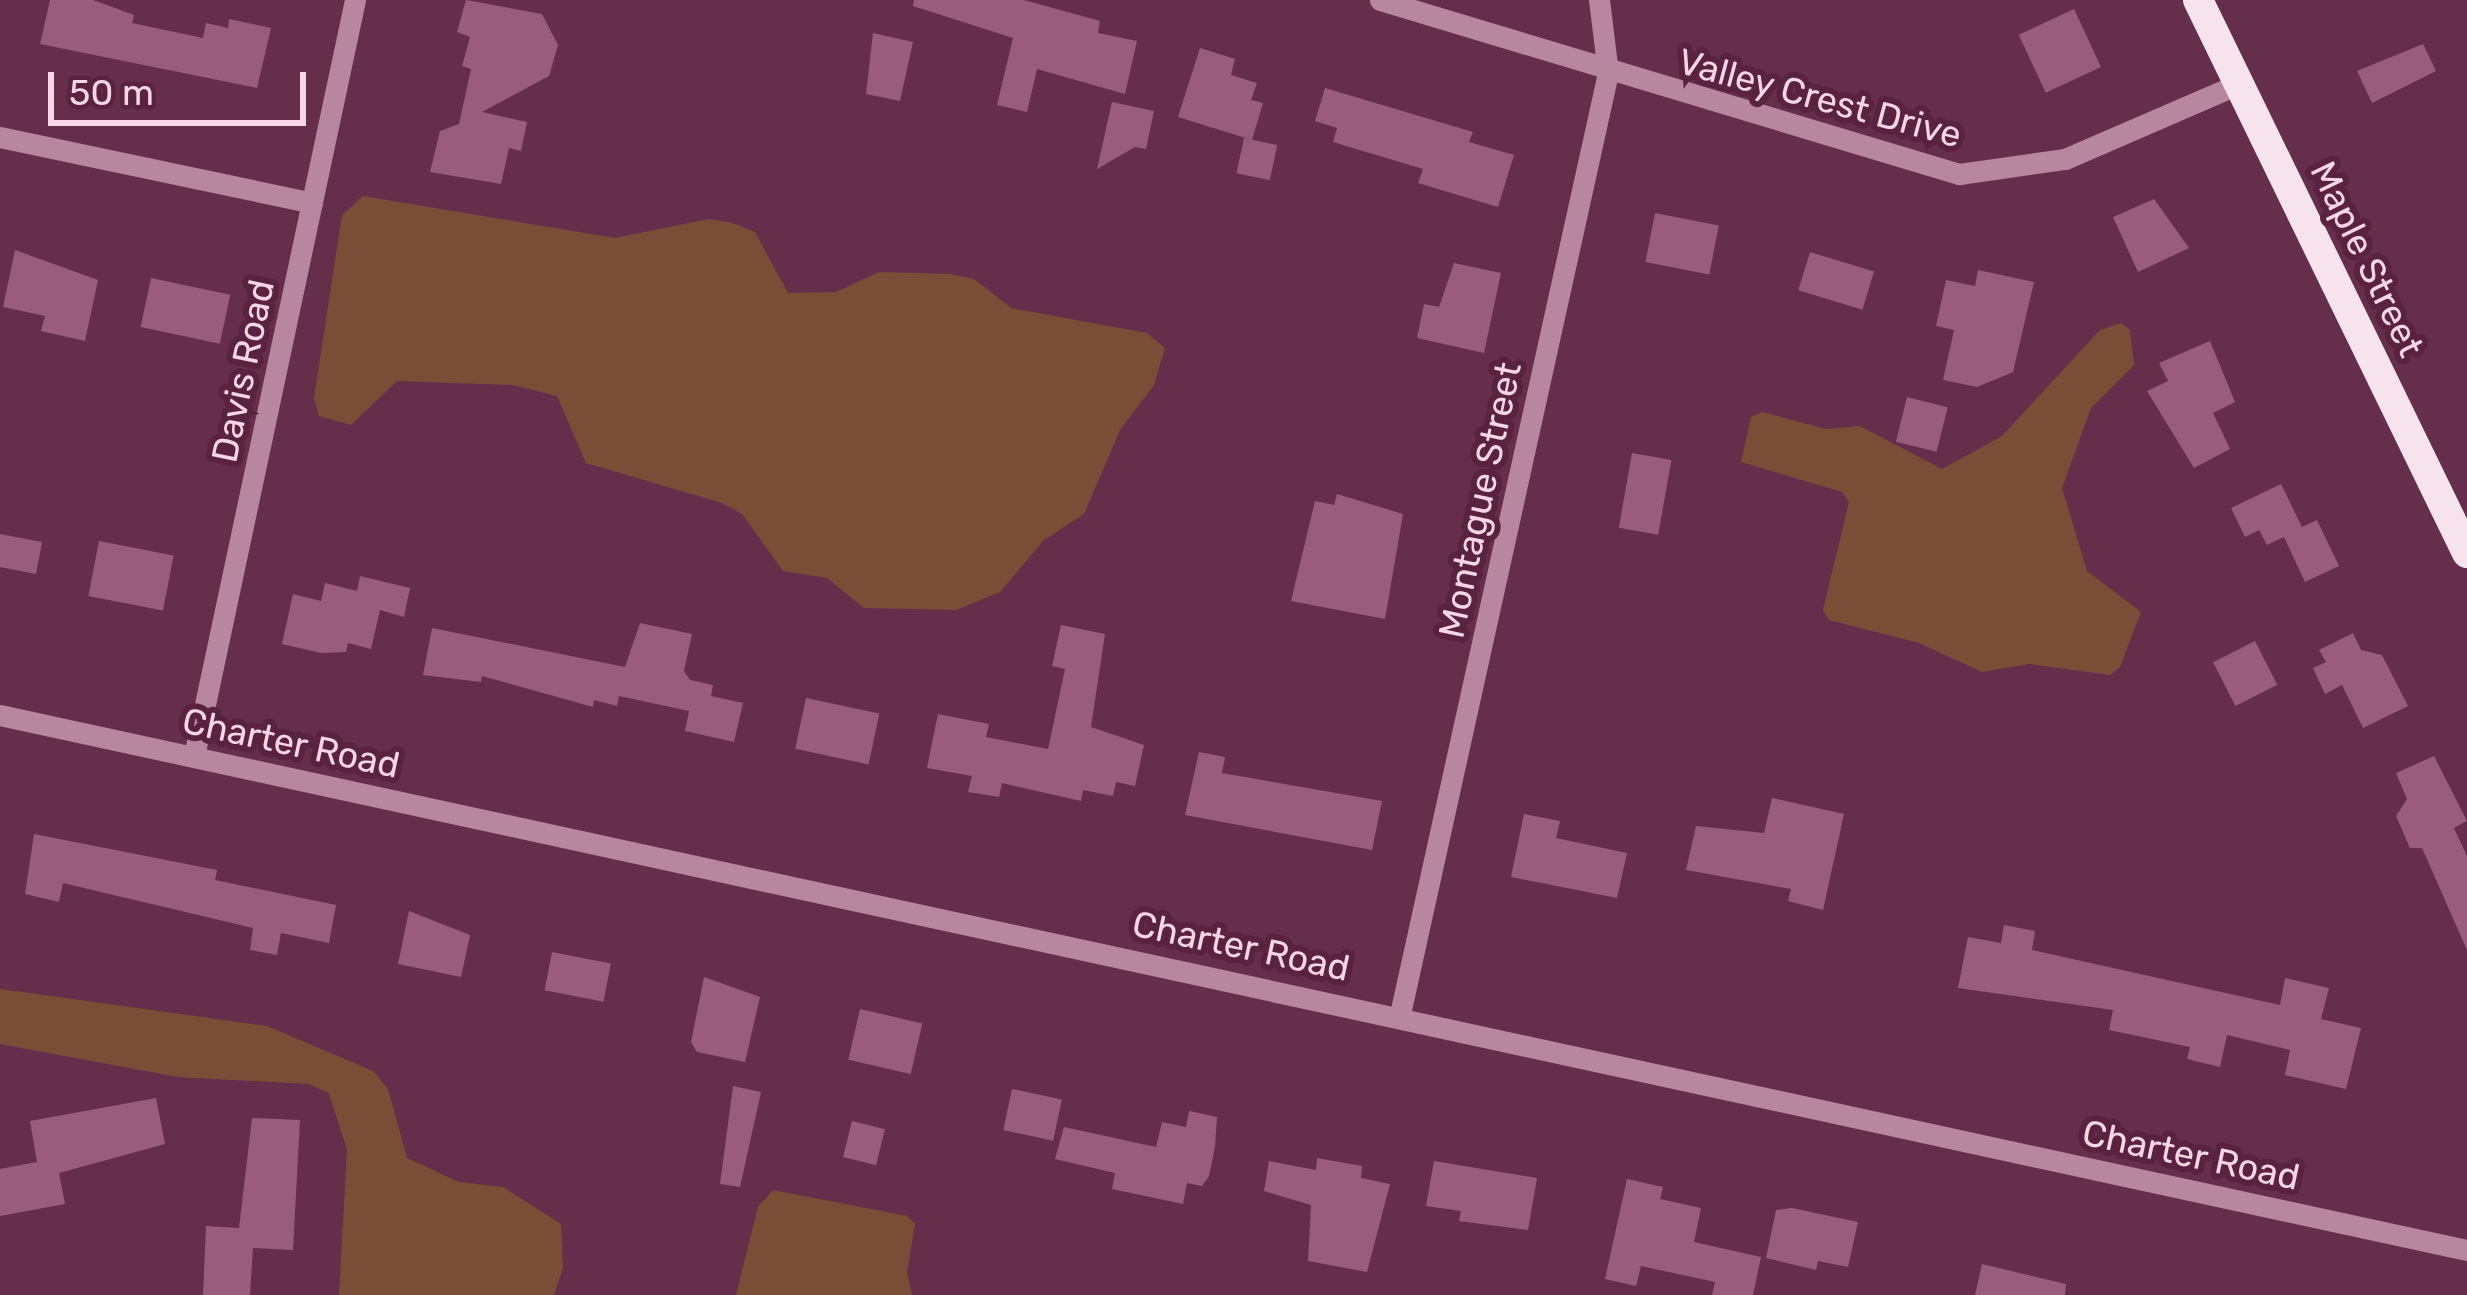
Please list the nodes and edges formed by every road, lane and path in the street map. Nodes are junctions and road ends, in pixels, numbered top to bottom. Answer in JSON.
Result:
{"nodes":[{"id":1,"x":355,"y":0,"type":"edge"},
{"id":2,"x":1380,"y":0,"type":"edge"},
{"id":3,"x":1599,"y":0,"type":"edge"},
{"id":4,"x":2198,"y":0,"type":"edge"},
{"id":5,"x":1608,"y":73,"type":"junction"},
{"id":6,"x":2238,"y":84,"type":"junction"},
{"id":7,"x":0,"y":137,"type":"edge"},
{"id":8,"x":312,"y":203,"type":"junction"},
{"id":9,"x":2467,"y":553,"type":"edge"},
{"id":10,"x":0,"y":715,"type":"edge"},
{"id":11,"x":194,"y":756,"type":"junction"},
{"id":12,"x":1400,"y":1014,"type":"junction"},
{"id":13,"x":2467,"y":1250,"type":"edge"}],
"edges":[{"from":1,"to":8,"type":"street","name":"Davis Road"},
{"from":2,"to":5,"type":"street","name":"Valley Crest Drive"},
{"from":3,"to":5,"type":"street","name":"Montague Street"},
{"from":4,"to":6,"type":"main road","name":"Maple Street"},
{"from":5,"to":6,"type":"street","name":"Valley Crest Drive"},
{"from":5,"to":12,"type":"street","name":"Montague Street"},
{"from":6,"to":9,"type":"main road","name":"Maple Street"},
{"from":7,"to":8,"type":"street"},
{"from":8,"to":11,"type":"street","name":"Davis Road"},
{"from":10,"to":11,"type":"street","name":"Charter Road"},
{"from":11,"to":12,"type":"street","name":"Charter Road"},
{"from":12,"to":13,"type":"street","name":"Charter Road"}]}
